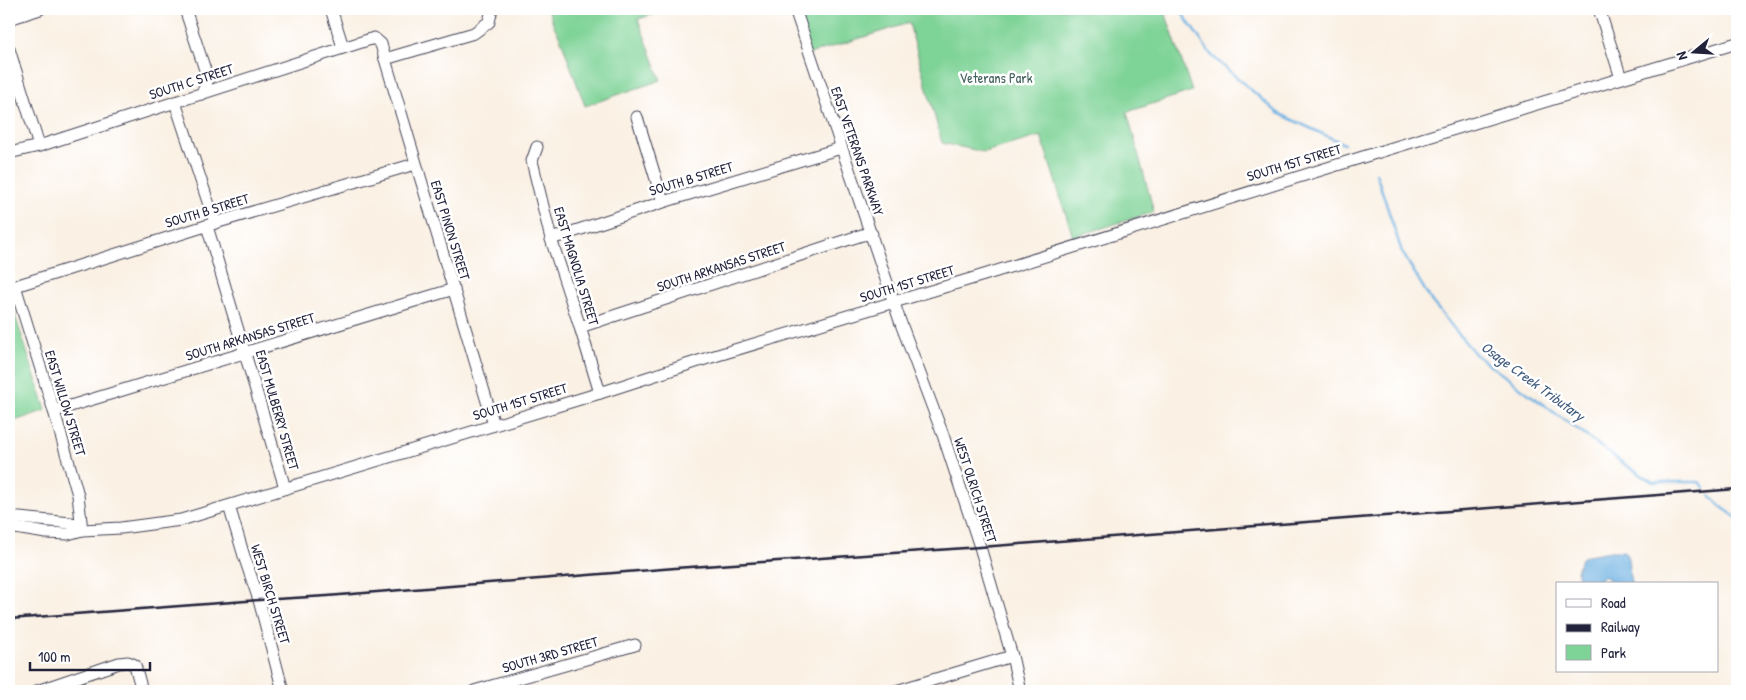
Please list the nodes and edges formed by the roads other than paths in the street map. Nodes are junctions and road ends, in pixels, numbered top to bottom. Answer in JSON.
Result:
{"nodes":[{"id":1,"x":40,"y":9,"type":"edge"},
{"id":2,"x":185,"y":9,"type":"edge"},
{"id":3,"x":331,"y":9,"type":"edge"},
{"id":4,"x":492,"y":9,"type":"edge"},
{"id":5,"x":795,"y":9,"type":"edge"},
{"id":6,"x":1599,"y":9,"type":"edge"},
{"id":7,"x":9,"y":19,"type":"edge"},
{"id":8,"x":1737,"y":42,"type":"edge"},
{"id":9,"x":380,"y":44,"type":"joint"},
{"id":10,"x":343,"y":47,"type":"junction"},
{"id":11,"x":9,"y":49,"type":"edge"},
{"id":12,"x":385,"y":59,"type":"junction"},
{"id":13,"x":1621,"y":78,"type":"junction"},
{"id":14,"x":202,"y":94,"type":"junction"},
{"id":15,"x":175,"y":102,"type":"junction"},
{"id":16,"x":637,"y":118,"type":"dead end"},
{"id":17,"x":38,"y":146,"type":"junction"},
{"id":18,"x":537,"y":147,"type":"dead end"},
{"id":19,"x":841,"y":148,"type":"junction"},
{"id":20,"x":9,"y":154,"type":"edge"},
{"id":21,"x":415,"y":164,"type":"junction"},
{"id":22,"x":664,"y":202,"type":"junction"},
{"id":23,"x":211,"y":224,"type":"junction"},
{"id":24,"x":872,"y":234,"type":"junction"},
{"id":25,"x":551,"y":239,"type":"junction"},
{"id":26,"x":12,"y":287,"type":"edge"},
{"id":27,"x":454,"y":289,"type":"junction"},
{"id":28,"x":894,"y":302,"type":"junction"},
{"id":29,"x":580,"y":327,"type":"junction"},
{"id":30,"x":246,"y":353,"type":"junction"},
{"id":31,"x":600,"y":393,"type":"junction"},
{"id":32,"x":54,"y":411,"type":"junction"},
{"id":33,"x":494,"y":425,"type":"junction"},
{"id":34,"x":285,"y":488,"type":"junction"},
{"id":35,"x":229,"y":506,"type":"junction"},
{"id":36,"x":9,"y":508,"type":"edge"},
{"id":37,"x":9,"y":517,"type":"edge"},
{"id":38,"x":37,"y":519,"type":"junction"},
{"id":39,"x":9,"y":528,"type":"edge"},
{"id":40,"x":82,"y":530,"type":"junction"},
{"id":41,"x":634,"y":645,"type":"dead end"},
{"id":42,"x":1012,"y":656,"type":"junction"},
{"id":43,"x":37,"y":691,"type":"edge"},
{"id":44,"x":142,"y":691,"type":"edge"},
{"id":45,"x":283,"y":691,"type":"edge"},
{"id":46,"x":474,"y":691,"type":"edge"},
{"id":47,"x":896,"y":691,"type":"edge"},
{"id":48,"x":1020,"y":691,"type":"edge"}],
"edges":[{"from":1,"to":7,"type":"street"},
{"from":2,"to":14,"type":"street"},
{"from":3,"to":10,"type":"street"},
{"from":4,"to":12,"type":"street"},
{"from":5,"to":19,"type":"street","name":"EAST VETERANS PARKWAY"},
{"from":6,"to":13,"type":"street"},
{"from":8,"to":13,"type":"street","name":"SOUTH 1ST STREET"},
{"from":9,"to":10,"type":"street","name":"SOUTH C STREET"},
{"from":9,"to":12,"type":"street","name":"EAST PINON STREET"},
{"from":10,"to":14,"type":"street","name":"SOUTH C STREET"},
{"from":11,"to":17,"type":"street"},
{"from":12,"to":21,"type":"street","name":"EAST PINON STREET"},
{"from":13,"to":28,"type":"street","name":"SOUTH 1ST STREET"},
{"from":14,"to":15,"type":"street","name":"SOUTH C STREET"},
{"from":15,"to":17,"type":"street","name":"SOUTH C STREET"},
{"from":15,"to":23,"type":"street","name":"EAST MULBERRY STREET"},
{"from":16,"to":22,"type":"street"},
{"from":17,"to":20,"type":"street","name":"SOUTH C STREET"},
{"from":18,"to":25,"type":"street","name":"EAST MAGNOLIA STREET"},
{"from":19,"to":22,"type":"street","name":"SOUTH B STREET"},
{"from":19,"to":24,"type":"street","name":"EAST VETERANS PARKWAY"},
{"from":21,"to":23,"type":"street","name":"SOUTH B STREET"},
{"from":21,"to":27,"type":"street","name":"EAST PINON STREET"},
{"from":22,"to":25,"type":"street","name":"SOUTH B STREET"},
{"from":23,"to":26,"type":"street","name":"SOUTH B STREET"},
{"from":23,"to":30,"type":"street","name":"EAST MULBERRY STREET"},
{"from":24,"to":28,"type":"street","name":"EAST VETERANS PARKWAY"},
{"from":24,"to":29,"type":"street","name":"SOUTH ARKANSAS STREET"},
{"from":25,"to":29,"type":"street","name":"EAST MAGNOLIA STREET"},
{"from":26,"to":32,"type":"street","name":"EAST WILLOW STREET"},
{"from":27,"to":30,"type":"street","name":"SOUTH ARKANSAS STREET"},
{"from":27,"to":33,"type":"street","name":"EAST PINON STREET"},
{"from":28,"to":31,"type":"street","name":"SOUTH 1ST STREET"},
{"from":28,"to":42,"type":"street","name":"WEST OLRICH STREET"},
{"from":29,"to":31,"type":"street","name":"EAST MAGNOLIA STREET"},
{"from":30,"to":32,"type":"street","name":"SOUTH ARKANSAS STREET"},
{"from":30,"to":34,"type":"street","name":"EAST MULBERRY STREET"},
{"from":31,"to":33,"type":"street","name":"SOUTH 1ST STREET"},
{"from":32,"to":40,"type":"street","name":"EAST WILLOW STREET"},
{"from":33,"to":34,"type":"street","name":"SOUTH 1ST STREET"},
{"from":34,"to":35,"type":"street","name":"SOUTH 1ST STREET"},
{"from":35,"to":40,"type":"street","name":"SOUTH 1ST STREET"},
{"from":35,"to":45,"type":"street","name":"WEST BIRCH STREET"},
{"from":36,"to":38,"type":"street","name":"SOUTH 1ST STREET"},
{"from":37,"to":38,"type":"street","name":"SOUTH 1ST STREET"},
{"from":38,"to":40,"type":"street","name":"SOUTH 1ST STREET"},
{"from":39,"to":40,"type":"street","name":"SOUTH 1ST STREET"},
{"from":41,"to":46,"type":"street","name":"SOUTH 3RD STREET"},
{"from":42,"to":47,"type":"street"},
{"from":42,"to":48,"type":"street","name":"WEST OLRICH STREET"},
{"from":43,"to":44,"type":"street"}]}
